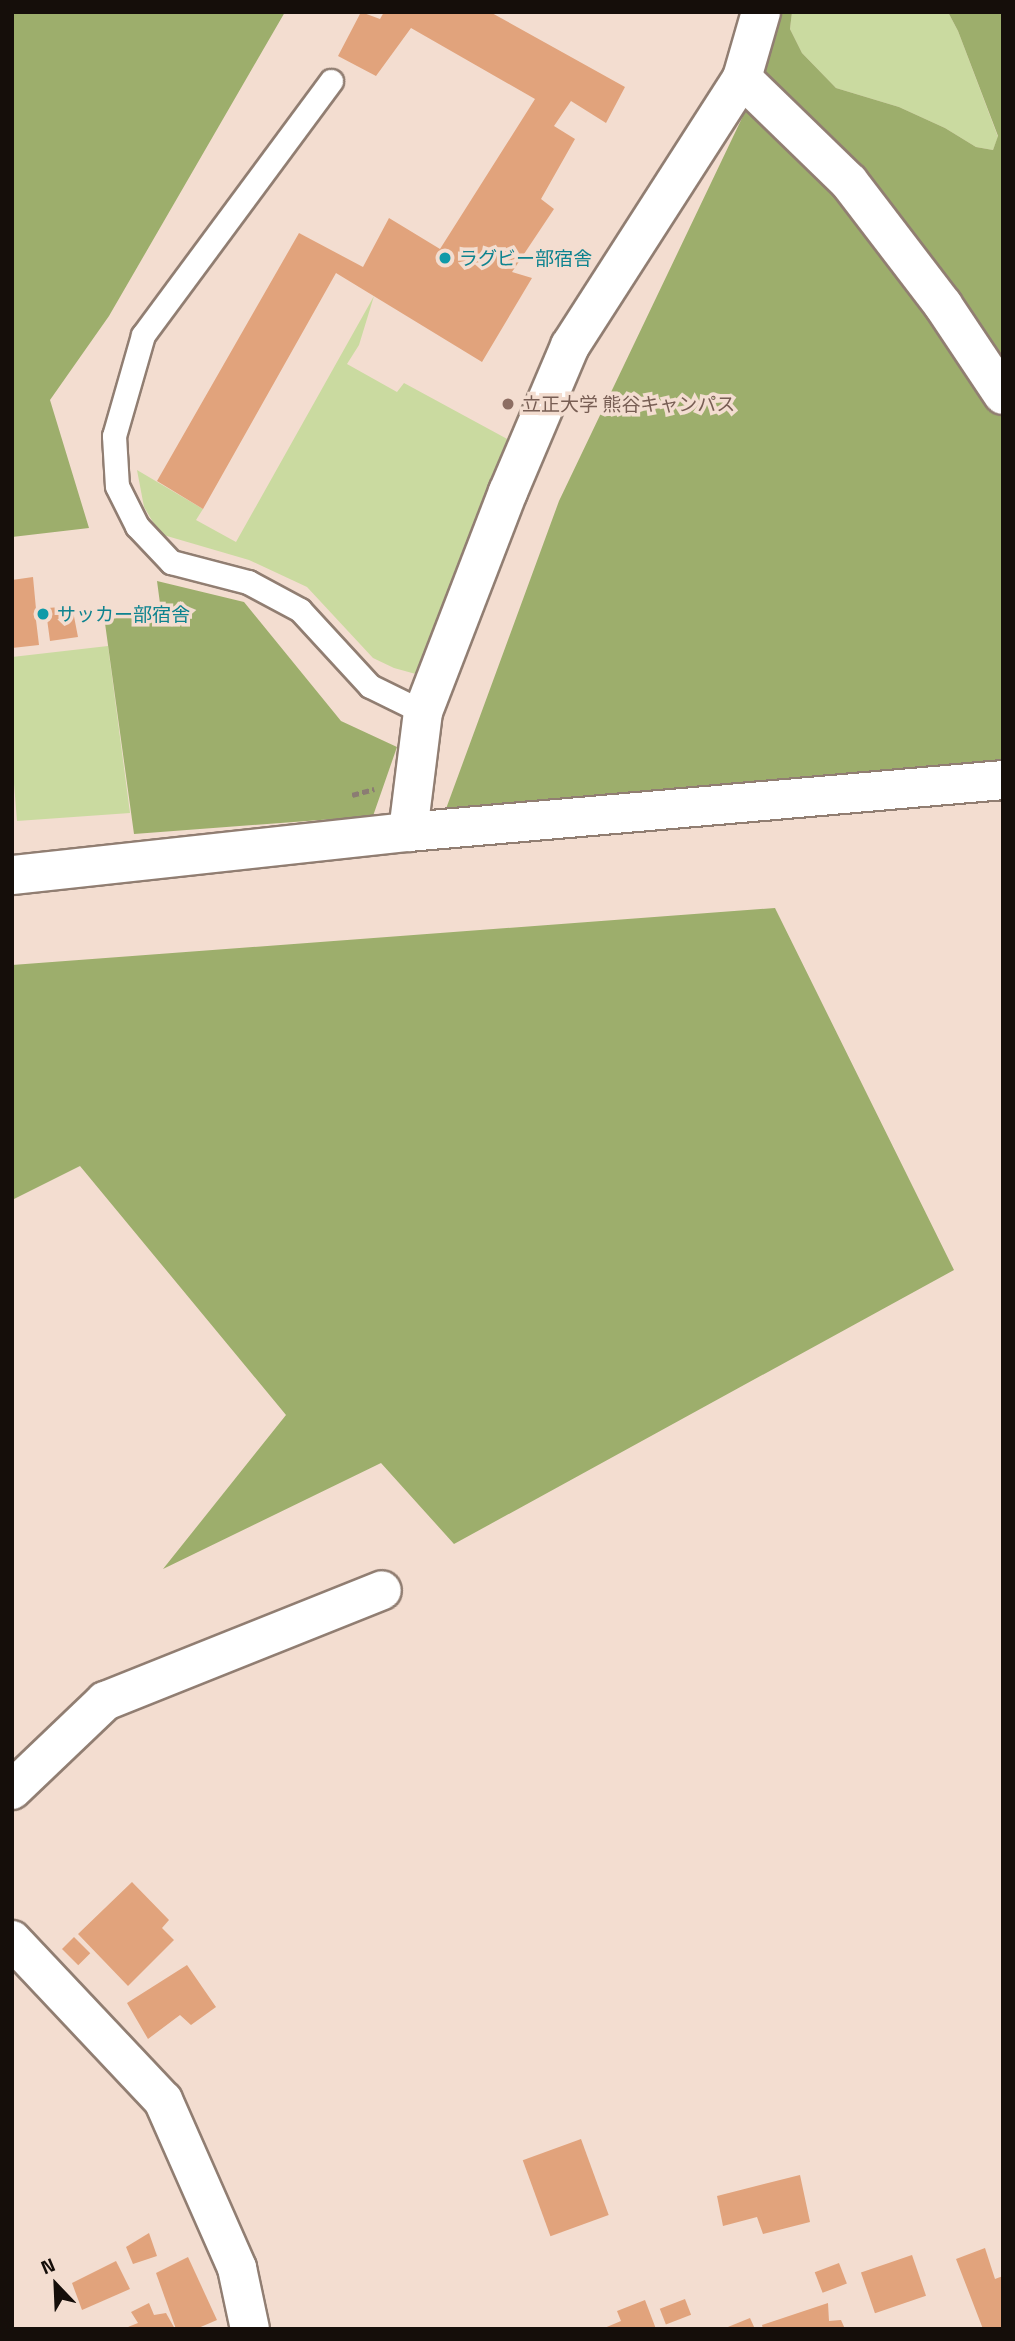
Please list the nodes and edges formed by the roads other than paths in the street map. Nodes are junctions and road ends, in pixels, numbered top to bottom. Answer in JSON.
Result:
{"nodes":[{"id":1,"x":761,"y":12,"type":"edge"},
{"id":2,"x":742,"y":78,"type":"junction"},
{"id":3,"x":331,"y":81,"type":"dead end"},
{"id":4,"x":1003,"y":395,"type":"edge"},
{"id":5,"x":424,"y":712,"type":"junction"},
{"id":6,"x":1003,"y":780,"type":"edge"},
{"id":7,"x":408,"y":832,"type":"junction"},
{"id":8,"x":12,"y":875,"type":"edge"},
{"id":9,"x":382,"y":1590,"type":"dead end"},
{"id":10,"x":12,"y":1790,"type":"edge"},
{"id":11,"x":12,"y":1940,"type":"edge"},
{"id":12,"x":250,"y":2329,"type":"edge"}],
"edges":[{"from":1,"to":2,"type":"street"},
{"from":2,"to":4,"type":"street"},
{"from":2,"to":5,"type":"street"},
{"from":3,"to":5,"type":"lane"},
{"from":5,"to":7,"type":"street"},
{"from":6,"to":7,"type":"street"},
{"from":7,"to":8,"type":"street"},
{"from":9,"to":10,"type":"street"},
{"from":11,"to":12,"type":"street"}]}
